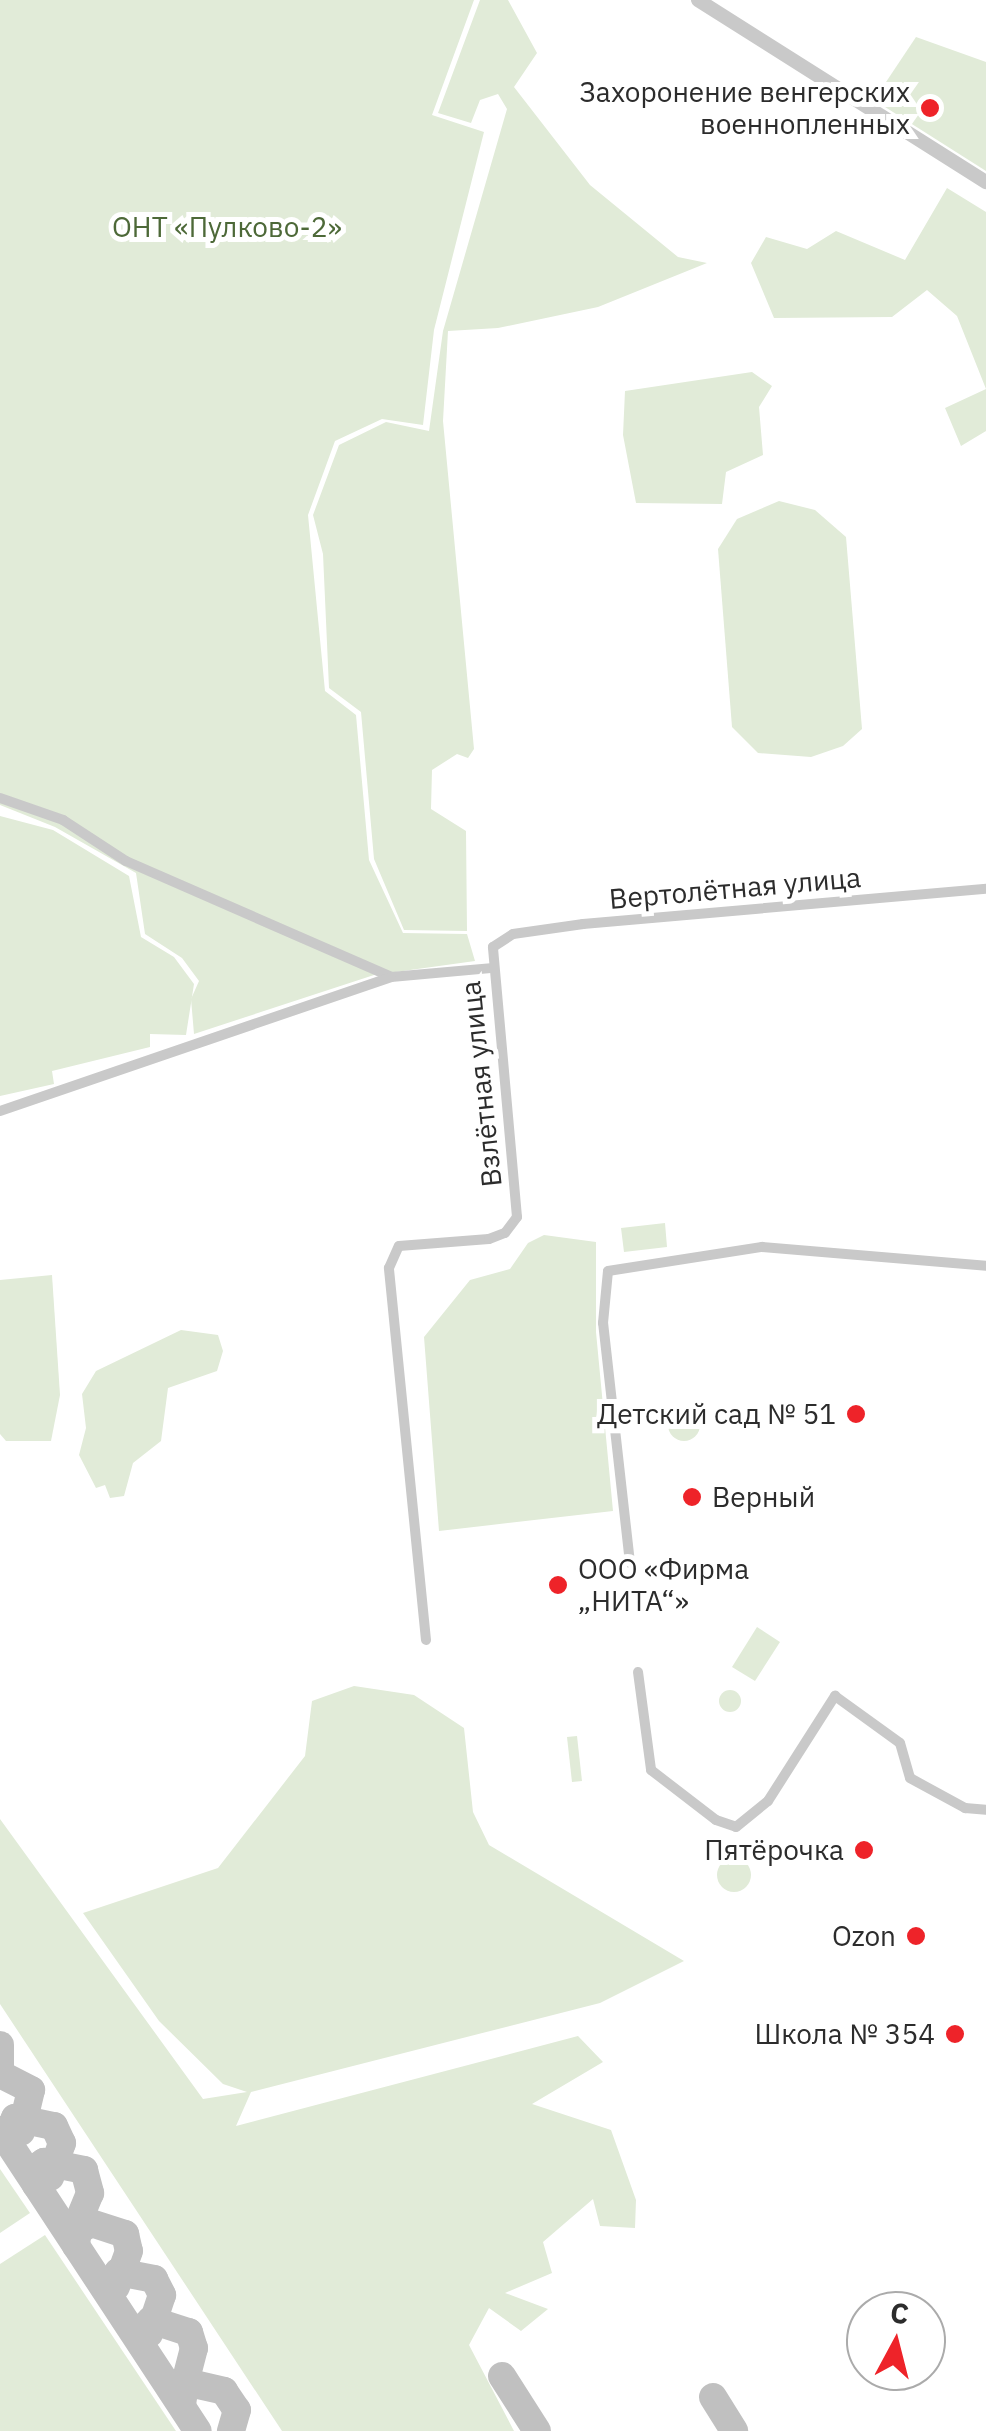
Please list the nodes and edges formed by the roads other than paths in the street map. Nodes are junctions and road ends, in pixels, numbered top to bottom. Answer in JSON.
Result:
{"nodes":[{"id":1,"x":698,"y":0,"type":"edge"},
{"id":2,"x":986,"y":182,"type":"edge"},
{"id":3,"x":0,"y":798,"type":"edge"},
{"id":4,"x":986,"y":889,"type":"edge"},
{"id":5,"x":493,"y":947,"type":"joint"},
{"id":6,"x":492,"y":968,"type":"junction"},
{"id":7,"x":391,"y":977,"type":"junction"},
{"id":8,"x":0,"y":1111,"type":"edge"},
{"id":9,"x":986,"y":1266,"type":"edge"},
{"id":10,"x":630,"y":1563,"type":"dead end"},
{"id":11,"x":426,"y":1640,"type":"dead end"},
{"id":12,"x":638,"y":1672,"type":"dead end"},
{"id":13,"x":986,"y":1810,"type":"edge"}],
"edges":[{"from":1,"to":2,"type":"street"},
{"from":3,"to":7,"type":"street"},
{"from":4,"to":5,"type":"street","name":"Вертолётная улица"},
{"from":5,"to":6,"type":"street","name":"Взлётная улица"},
{"from":6,"to":7,"type":"street"},
{"from":6,"to":11,"type":"street","name":"Взлётная улица"},
{"from":7,"to":8,"type":"street"},
{"from":9,"to":10,"type":"street"},
{"from":12,"to":13,"type":"street"}]}
